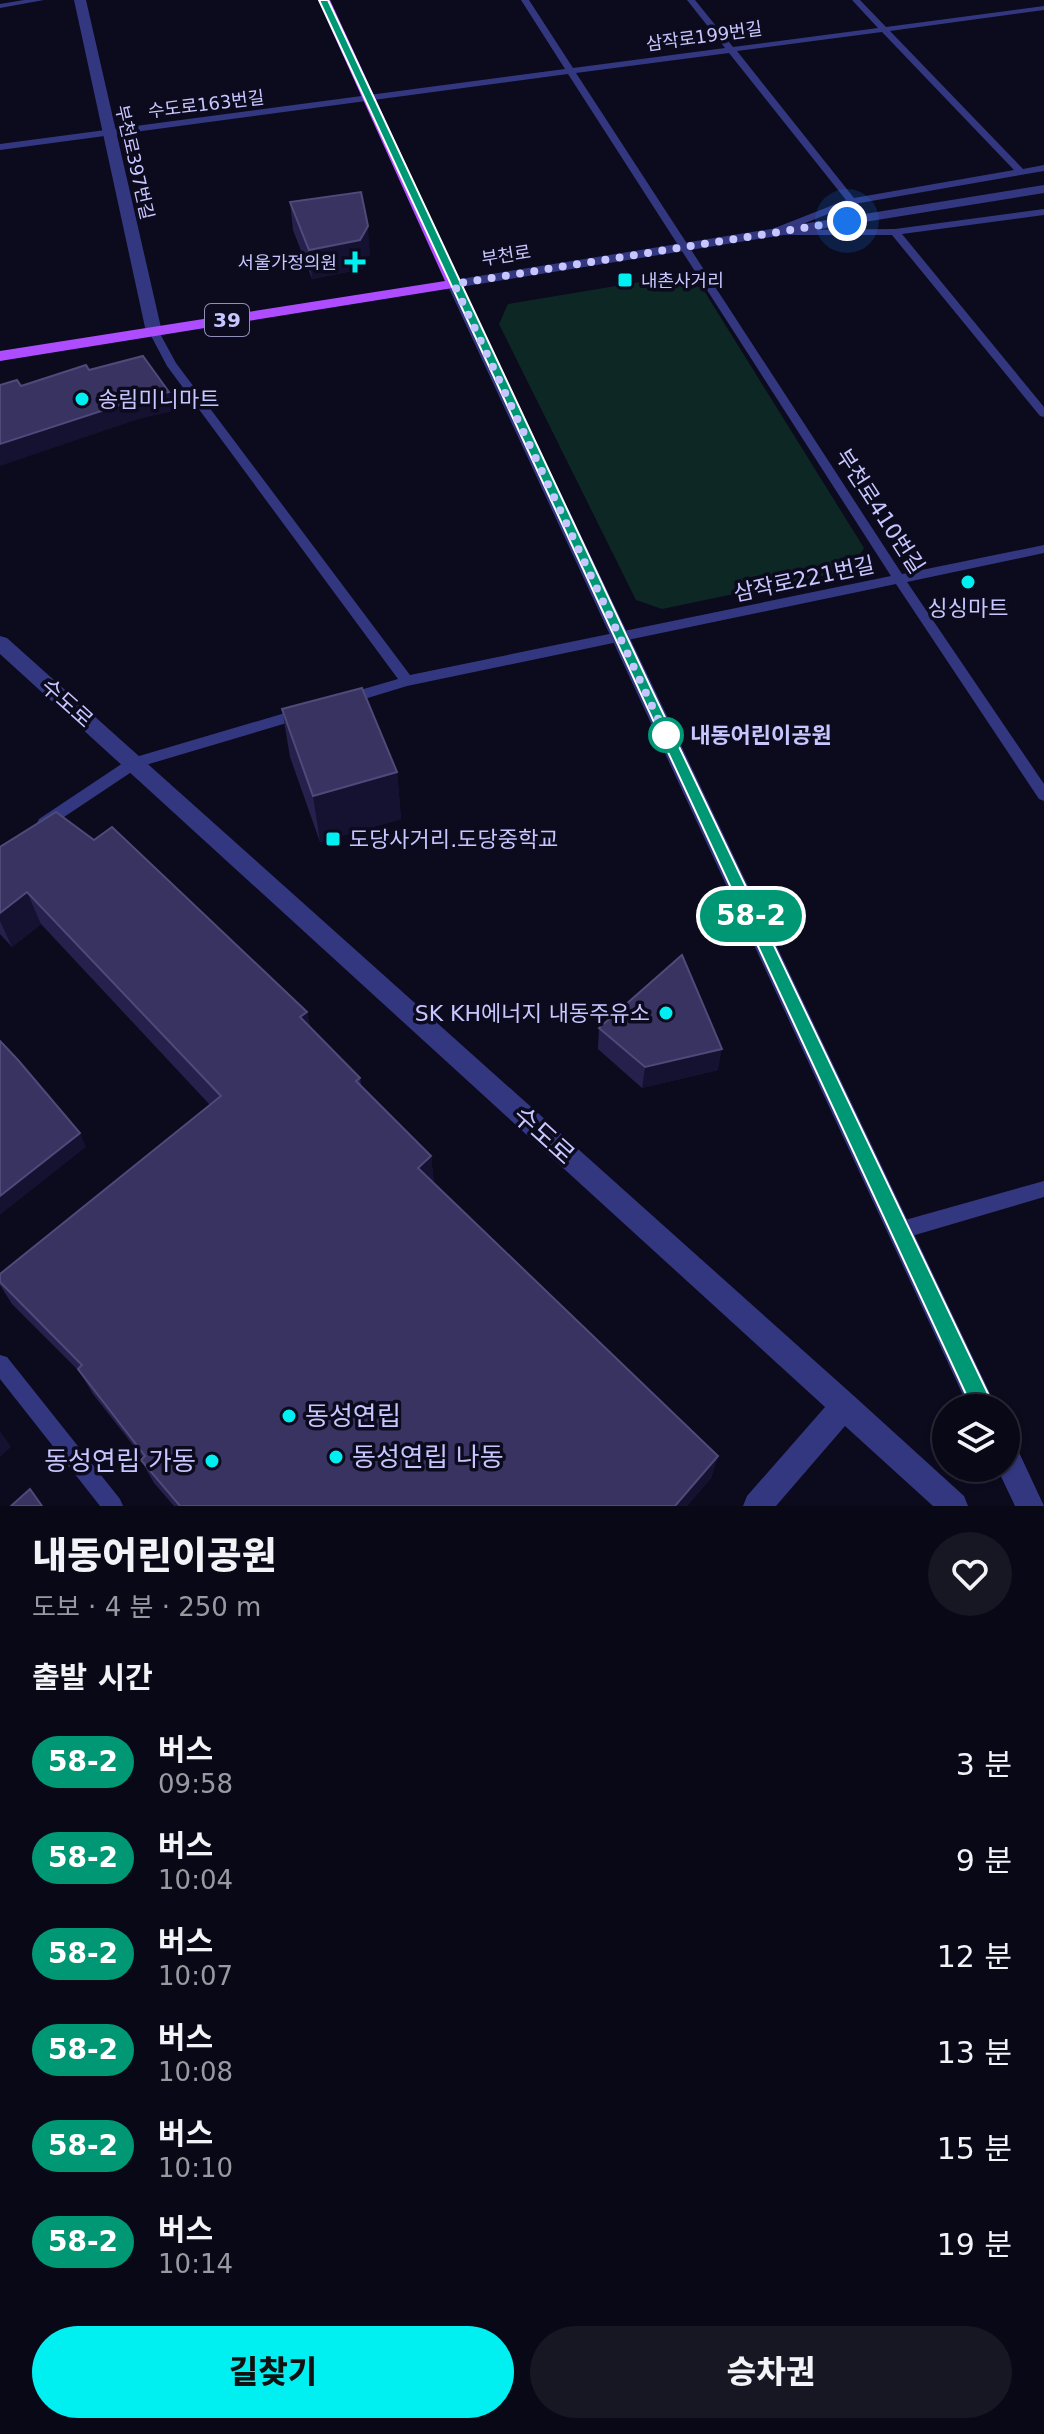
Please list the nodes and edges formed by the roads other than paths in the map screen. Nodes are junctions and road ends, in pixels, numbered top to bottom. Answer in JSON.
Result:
{"nodes":[{"id":1,"x":40,"y":0,"type":"edge"},
{"id":2,"x":80,"y":0,"type":"edge"},
{"id":3,"x":324,"y":0,"type":"edge"},
{"id":4,"x":525,"y":0,"type":"edge"},
{"id":5,"x":691,"y":0,"type":"edge"},
{"id":6,"x":856,"y":0,"type":"edge"},
{"id":7,"x":0,"y":6,"type":"edge"},
{"id":8,"x":1044,"y":8,"type":"edge"},
{"id":9,"x":886,"y":31,"type":"junction"},
{"id":10,"x":730,"y":48,"type":"junction"},
{"id":11,"x":570,"y":70,"type":"junction"},
{"id":12,"x":369,"y":99,"type":"junction"},
{"id":13,"x":110,"y":132,"type":"junction"},
{"id":14,"x":0,"y":147,"type":"edge"},
{"id":15,"x":1044,"y":168,"type":"edge"},
{"id":16,"x":1021,"y":172,"type":"junction"},
{"id":17,"x":1044,"y":189,"type":"edge"},
{"id":18,"x":852,"y":201,"type":"junction"},
{"id":19,"x":1044,"y":212,"type":"edge"},
{"id":20,"x":895,"y":232,"type":"junction"},
{"id":21,"x":769,"y":233,"type":"junction"},
{"id":22,"x":685,"y":247,"type":"junction"},
{"id":23,"x":454,"y":284,"type":"junction"},
{"id":24,"x":154,"y":332,"type":"junction"},
{"id":25,"x":0,"y":356,"type":"edge"},
{"id":26,"x":1044,"y":414,"type":"edge"},
{"id":27,"x":1044,"y":549,"type":"edge"},
{"id":28,"x":899,"y":579,"type":"junction"},
{"id":29,"x":620,"y":638,"type":"junction"},
{"id":30,"x":0,"y":643,"type":"edge"},
{"id":31,"x":407,"y":681,"type":"junction"},
{"id":32,"x":331,"y":704,"type":"edge"},
{"id":33,"x":316,"y":709,"type":"edge"},
{"id":34,"x":134,"y":763,"type":"junction"},
{"id":35,"x":1044,"y":795,"type":"edge"},
{"id":36,"x":36,"y":828,"type":"edge"},
{"id":37,"x":1044,"y":1189,"type":"edge"},
{"id":38,"x":898,"y":1231,"type":"junction"},
{"id":39,"x":0,"y":1364,"type":"edge"},
{"id":40,"x":976,"y":1394,"type":"edge"},
{"id":41,"x":844,"y":1406,"type":"junction"},
{"id":42,"x":1018,"y":1482,"type":"edge"},
{"id":43,"x":113,"y":1506,"type":"edge"},
{"id":44,"x":757,"y":1506,"type":"edge"},
{"id":45,"x":954,"y":1506,"type":"edge"},
{"id":46,"x":1030,"y":1506,"type":"edge"}],
"edges":[{"from":1,"to":7,"type":"lane"},
{"from":2,"to":13,"type":"street","name":"부천로397번길"},
{"from":3,"to":12,"type":"main road"},
{"from":4,"to":11,"type":"lane","name":"부천로410번길"},
{"from":5,"to":10,"type":"lane"},
{"from":6,"to":9,"type":"lane"},
{"from":8,"to":9,"type":"lane","name":"삼작로199번길"},
{"from":9,"to":10,"type":"lane","name":"삼작로199번길"},
{"from":9,"to":16,"type":"lane"},
{"from":10,"to":11,"type":"lane","name":"삼작로199번길"},
{"from":10,"to":18,"type":"lane"},
{"from":11,"to":12,"type":"lane","name":"삼작로199번길"},
{"from":11,"to":22,"type":"lane","name":"부천로410번길"},
{"from":12,"to":13,"type":"lane","name":"수도로163번길"},
{"from":12,"to":23,"type":"main road"},
{"from":13,"to":14,"type":"lane","name":"수도로163번길"},
{"from":13,"to":24,"type":"street","name":"부천로397번길"},
{"from":15,"to":16,"type":"lane","name":"부천로"},
{"from":16,"to":18,"type":"lane","name":"부천로"},
{"from":17,"to":21,"type":"street","name":"부천로"},
{"from":18,"to":21,"type":"lane","name":"부천로"},
{"from":19,"to":20,"type":"lane","name":"부천로"},
{"from":20,"to":21,"type":"lane","name":"부천로"},
{"from":20,"to":26,"type":"lane"},
{"from":21,"to":22,"type":"street","name":"부천로"},
{"from":22,"to":23,"type":"street","name":"부천로"},
{"from":22,"to":28,"type":"lane","name":"부천로410번길"},
{"from":23,"to":24,"type":"main road","name":"부천로","number":"39"},
{"from":23,"to":29,"type":"street"},
{"from":24,"to":25,"type":"main road","name":"부천로","number":"39"},
{"from":24,"to":31,"type":"lane"},
{"from":27,"to":28,"type":"lane","name":"삼작로221번길"},
{"from":28,"to":29,"type":"lane","name":"삼작로221번길"},
{"from":28,"to":35,"type":"lane","name":"부천로410번길"},
{"from":29,"to":31,"type":"lane"},
{"from":29,"to":38,"type":"street"},
{"from":30,"to":34,"type":"street","name":"수도로"},
{"from":31,"to":32,"type":"lane"},
{"from":33,"to":34,"type":"lane"},
{"from":34,"to":36,"type":"lane"},
{"from":34,"to":41,"type":"street","name":"수도로"},
{"from":37,"to":38,"type":"lane"},
{"from":38,"to":40,"type":"street"},
{"from":39,"to":43,"type":"lane"},
{"from":41,"to":44,"type":"street"},
{"from":41,"to":45,"type":"street","name":"수도로"},
{"from":42,"to":46,"type":"street"}]}
